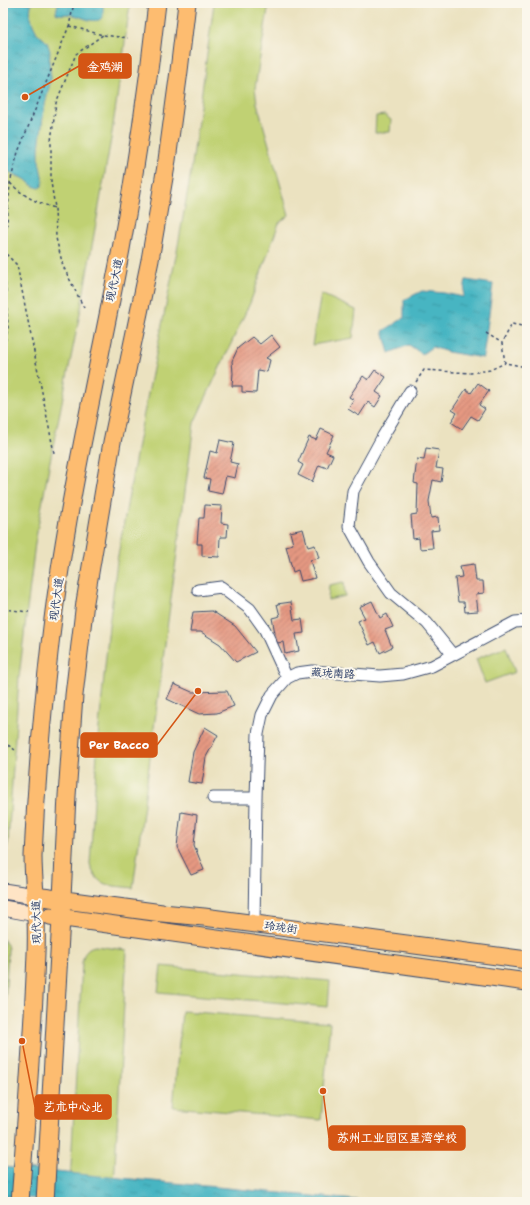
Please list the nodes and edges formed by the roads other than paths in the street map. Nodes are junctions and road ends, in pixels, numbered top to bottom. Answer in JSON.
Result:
{"nodes":[{"id":1,"x":157,"y":3,"type":"edge"},
{"id":2,"x":187,"y":3,"type":"edge"},
{"id":3,"x":410,"y":391,"type":"road end"},
{"id":4,"x":198,"y":590,"type":"dead end"},
{"id":5,"x":527,"y":621,"type":"edge"},
{"id":6,"x":453,"y":655,"type":"junction"},
{"id":7,"x":287,"y":678,"type":"junction"},
{"id":8,"x":213,"y":798,"type":"dead end"},
{"id":9,"x":256,"y":798,"type":"junction"},
{"id":10,"x":3,"y":891,"type":"edge"},
{"id":11,"x":35,"y":896,"type":"junction"},
{"id":12,"x":62,"y":900,"type":"junction"},
{"id":13,"x":3,"y":908,"type":"edge"},
{"id":14,"x":36,"y":914,"type":"junction"},
{"id":15,"x":61,"y":918,"type":"junction"},
{"id":16,"x":254,"y":924,"type":"junction"},
{"id":17,"x":527,"y":960,"type":"edge"},
{"id":18,"x":527,"y":982,"type":"edge"},
{"id":19,"x":20,"y":1200,"type":"edge"},
{"id":20,"x":45,"y":1202,"type":"edge"}],
"edges":[{"from":1,"to":11,"type":"main road","name":"现代大道"},
{"from":2,"to":12,"type":"main road"},
{"from":3,"to":6,"type":"street"},
{"from":4,"to":7,"type":"street"},
{"from":5,"to":6,"type":"street","name":"藏珑南路"},
{"from":6,"to":7,"type":"street","name":"藏珑南路"},
{"from":7,"to":9,"type":"street"},
{"from":8,"to":9,"type":"street"},
{"from":9,"to":16,"type":"street"},
{"from":10,"to":11,"type":"main road"},
{"from":11,"to":12,"type":"main road","name":"玲珑街"},
{"from":11,"to":14,"type":"main road","name":"现代大道"},
{"from":12,"to":15,"type":"main road"},
{"from":12,"to":16,"type":"main road","name":"玲珑街"},
{"from":13,"to":14,"type":"main road"},
{"from":14,"to":15,"type":"main road","name":"玲珑街"},
{"from":14,"to":19,"type":"main road","name":"现代大道"},
{"from":15,"to":18,"type":"main road","name":"玲珑街"},
{"from":15,"to":20,"type":"main road"},
{"from":16,"to":17,"type":"main road","name":"玲珑街"}]}
